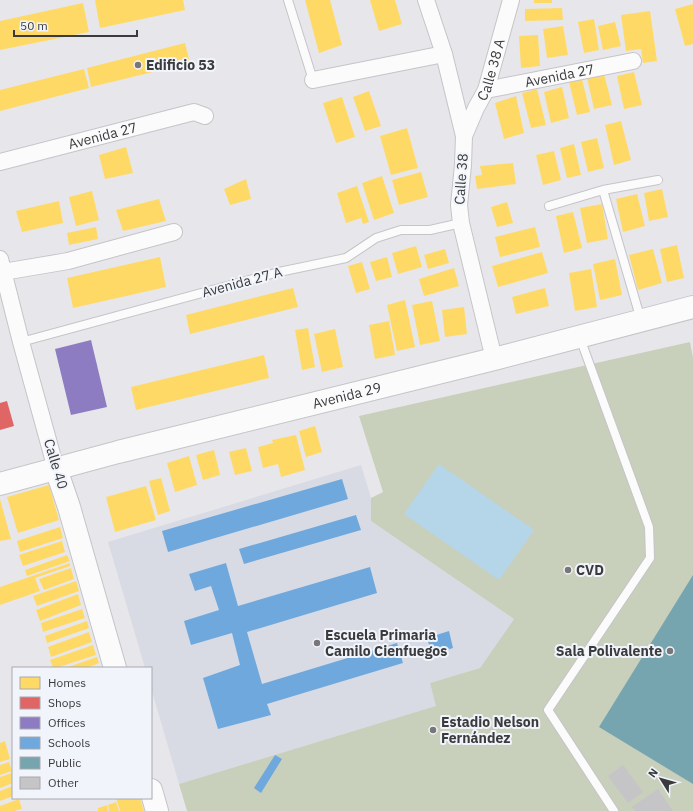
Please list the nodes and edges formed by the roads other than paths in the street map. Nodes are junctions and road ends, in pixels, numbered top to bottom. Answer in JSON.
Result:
{"nodes":[{"id":1,"x":288,"y":0,"type":"edge"},
{"id":2,"x":426,"y":0,"type":"edge"},
{"id":3,"x":510,"y":0,"type":"edge"},
{"id":4,"x":444,"y":54,"type":"junction"},
{"id":5,"x":633,"y":60,"type":"dead end"},
{"id":6,"x":313,"y":80,"type":"joint"},
{"id":7,"x":486,"y":90,"type":"junction"},
{"id":8,"x":205,"y":116,"type":"dead end"},
{"id":9,"x":464,"y":136,"type":"junction"},
{"id":10,"x":0,"y":162,"type":"edge"},
{"id":11,"x":658,"y":180,"type":"dead end"},
{"id":12,"x":603,"y":190,"type":"junction"},
{"id":13,"x":549,"y":206,"type":"dead end"},
{"id":14,"x":461,"y":224,"type":"junction"},
{"id":15,"x":174,"y":232,"type":"dead end"},
{"id":16,"x":2,"y":265,"type":"edge"},
{"id":17,"x":693,"y":308,"type":"edge"},
{"id":18,"x":641,"y":320,"type":"junction"},
{"id":19,"x":580,"y":337,"type":"junction"},
{"id":20,"x":21,"y":342,"type":"junction"},
{"id":21,"x":494,"y":359,"type":"junction"},
{"id":22,"x":56,"y":469,"type":"junction"},
{"id":23,"x":0,"y":484,"type":"edge"},
{"id":24,"x":115,"y":667,"type":"edge"},
{"id":25,"x":152,"y":794,"type":"edge"},
{"id":26,"x":157,"y":811,"type":"edge"},
{"id":27,"x":614,"y":811,"type":"edge"}],
"edges":[{"from":1,"to":6,"type":"lane"},
{"from":2,"to":4,"type":"street","name":"Calle 38"},
{"from":3,"to":7,"type":"street","name":"Calle 38 A"},
{"from":4,"to":6,"type":"street"},
{"from":4,"to":9,"type":"street","name":"Calle 38"},
{"from":5,"to":7,"type":"street","name":"Avenida 27"},
{"from":7,"to":9,"type":"street","name":"Calle 38 A"},
{"from":8,"to":10,"type":"street","name":"Avenida 27"},
{"from":9,"to":14,"type":"street","name":"Calle 38"},
{"from":11,"to":12,"type":"lane"},
{"from":12,"to":13,"type":"lane"},
{"from":12,"to":18,"type":"lane"},
{"from":14,"to":20,"type":"lane","name":"Avenida 27 A"},
{"from":14,"to":21,"type":"street","name":"Calle 38"},
{"from":15,"to":16,"type":"street"},
{"from":16,"to":20,"type":"street","name":"Calle 40"},
{"from":17,"to":18,"type":"main road","name":"Avenida 29"},
{"from":18,"to":19,"type":"main road","name":"Avenida 29"},
{"from":19,"to":21,"type":"main road","name":"Avenida 29"},
{"from":19,"to":27,"type":"lane"},
{"from":20,"to":22,"type":"street","name":"Calle 40"},
{"from":21,"to":22,"type":"main road","name":"Avenida 29"},
{"from":22,"to":23,"type":"main road","name":"Avenida 29"},
{"from":22,"to":24,"type":"main road","name":"Calle 40"},
{"from":25,"to":26,"type":"main road"}]}
